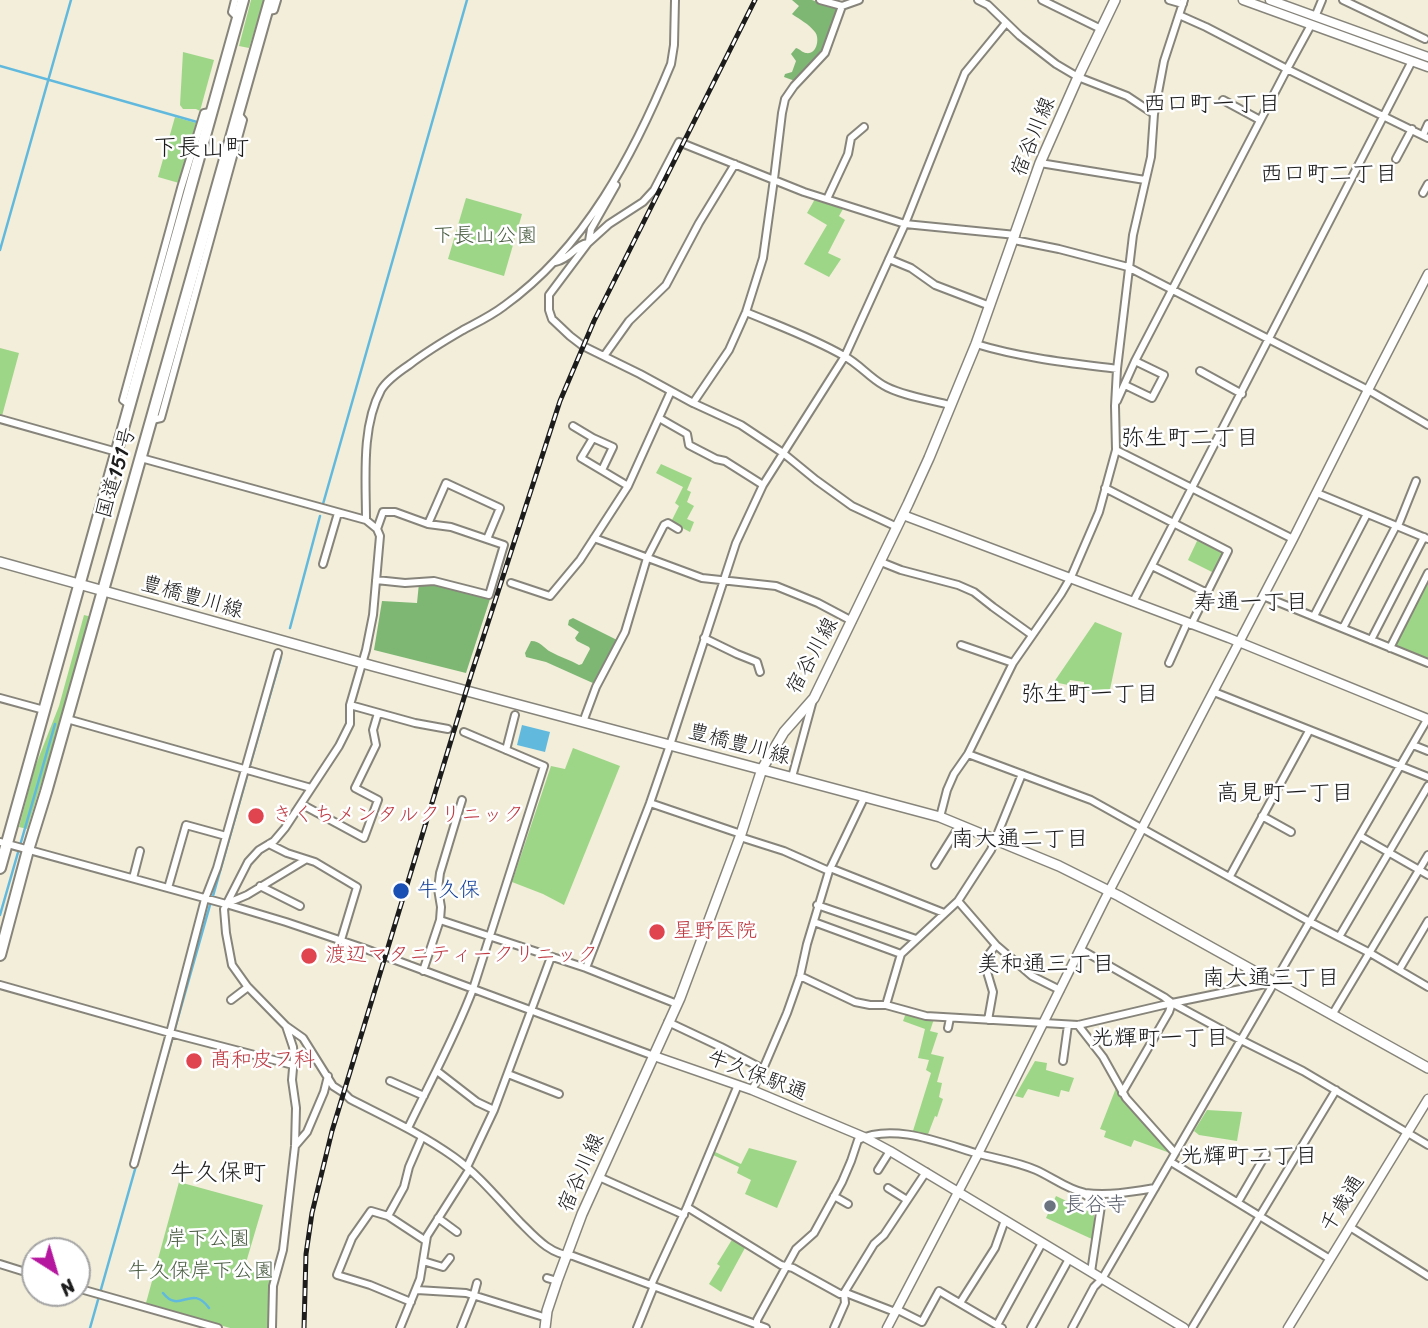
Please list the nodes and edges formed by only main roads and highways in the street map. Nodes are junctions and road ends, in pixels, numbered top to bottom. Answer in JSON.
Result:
{"nodes":[{"id":1,"x":243,"y":0,"type":"edge"},
{"id":2,"x":1115,"y":0,"type":"edge"},
{"id":3,"x":268,"y":6,"type":"edge"},
{"id":4,"x":0,"y":562,"type":"edge"},
{"id":5,"x":78,"y":584,"type":"junction"},
{"id":6,"x":103,"y":591,"type":"junction"},
{"id":7,"x":762,"y":769,"type":"junction"},
{"id":8,"x":4,"y":843,"type":"edge"},
{"id":9,"x":0,"y":868,"type":"edge"},
{"id":10,"x":0,"y":955,"type":"edge"},
{"id":11,"x":1428,"y":1068,"type":"edge"},
{"id":12,"x":546,"y":1323,"type":"edge"}],
"edges":[{"from":1,"to":5,"type":"highway","name":"国道151号"},
{"from":2,"to":7,"type":"main road","name":"宿谷川線"},
{"from":3,"to":6,"type":"highway","name":"国道151号"},
{"from":4,"to":5,"type":"main road","name":"豊橋豊川線"},
{"from":5,"to":6,"type":"main road","name":"豊橋豊川線"},
{"from":5,"to":8,"type":"highway","name":"国道151号"},
{"from":6,"to":7,"type":"main road","name":"豊橋豊川線"},
{"from":6,"to":10,"type":"highway","name":"国道151号"},
{"from":7,"to":11,"type":"main road","name":"豊橋豊川線"},
{"from":7,"to":12,"type":"main road","name":"宿谷川線"},
{"from":8,"to":9,"type":"highway","name":"国道151号"}]}
